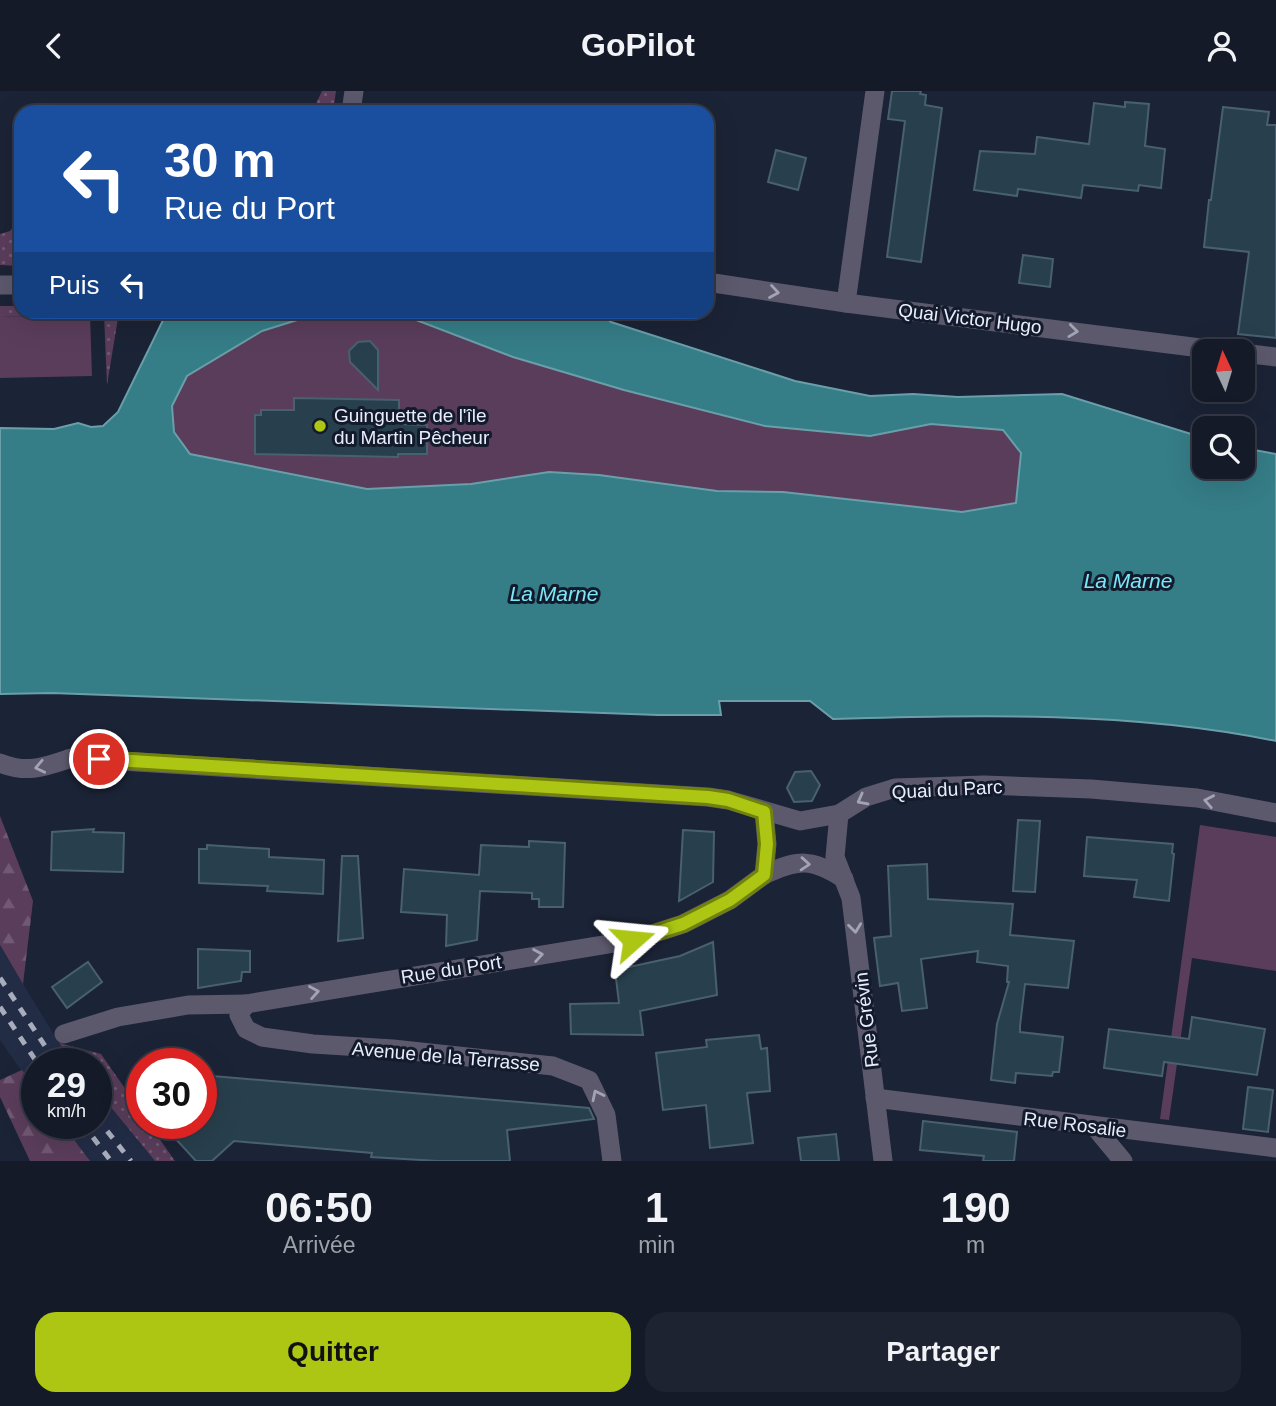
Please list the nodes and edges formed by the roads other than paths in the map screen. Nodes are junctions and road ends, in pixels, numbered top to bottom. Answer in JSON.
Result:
{"nodes":[{"id":1,"x":875,"y":91,"type":"edge"},
{"id":2,"x":714,"y":283,"type":"edge"},
{"id":3,"x":846,"y":303,"type":"junction"},
{"id":4,"x":1192,"y":347,"type":"edge"},
{"id":5,"x":1255,"y":355,"type":"edge"},
{"id":6,"x":1276,"y":357,"type":"edge"},
{"id":7,"x":0,"y":763,"type":"edge"},
{"id":8,"x":764,"y":812,"type":"junction"},
{"id":9,"x":1276,"y":813,"type":"edge"},
{"id":10,"x":839,"y":814,"type":"junction"},
{"id":11,"x":764,"y":875,"type":"junction"},
{"id":12,"x":844,"y":879,"type":"junction"},
{"id":13,"x":247,"y":1004,"type":"junction"},
{"id":14,"x":64,"y":1034,"type":"dead end"},
{"id":15,"x":875,"y":1098,"type":"junction"},
{"id":16,"x":1094,"y":1126,"type":"junction"},
{"id":17,"x":1276,"y":1148,"type":"edge"},
{"id":18,"x":612,"y":1161,"type":"edge"},
{"id":19,"x":883,"y":1161,"type":"edge"},
{"id":20,"x":1122,"y":1161,"type":"edge"}],
"edges":[{"from":1,"to":3,"type":"street"},
{"from":2,"to":3,"type":"street","name":"Quai Victor Hugo","one_way":true},
{"from":3,"to":4,"type":"street","name":"Quai Victor Hugo","one_way":true},
{"from":5,"to":6,"type":"street"},
{"from":8,"to":7,"type":"street","name":"Quai du Parc","one_way":true},
{"from":8,"to":10,"type":"street","name":"Quai du Parc"},
{"from":8,"to":11,"type":"street"},
{"from":9,"to":10,"type":"street","name":"Quai du Parc","one_way":true},
{"from":10,"to":12,"type":"street","name":"Rue Grévin"},
{"from":11,"to":12,"type":"street","one_way":true},
{"from":13,"to":11,"type":"street","name":"Rue du Port","one_way":true},
{"from":12,"to":15,"type":"street","name":"Rue Grévin","one_way":true},
{"from":13,"to":14,"type":"street","name":"Rue du Port"},
{"from":18,"to":13,"type":"street","name":"Avenue de la Terrasse","one_way":true},
{"from":15,"to":16,"type":"street","name":"Rue Rosalie"},
{"from":15,"to":19,"type":"street","name":"Rue Grévin"},
{"from":16,"to":17,"type":"street","name":"Rue Rosalie"},
{"from":16,"to":20,"type":"street"}]}
